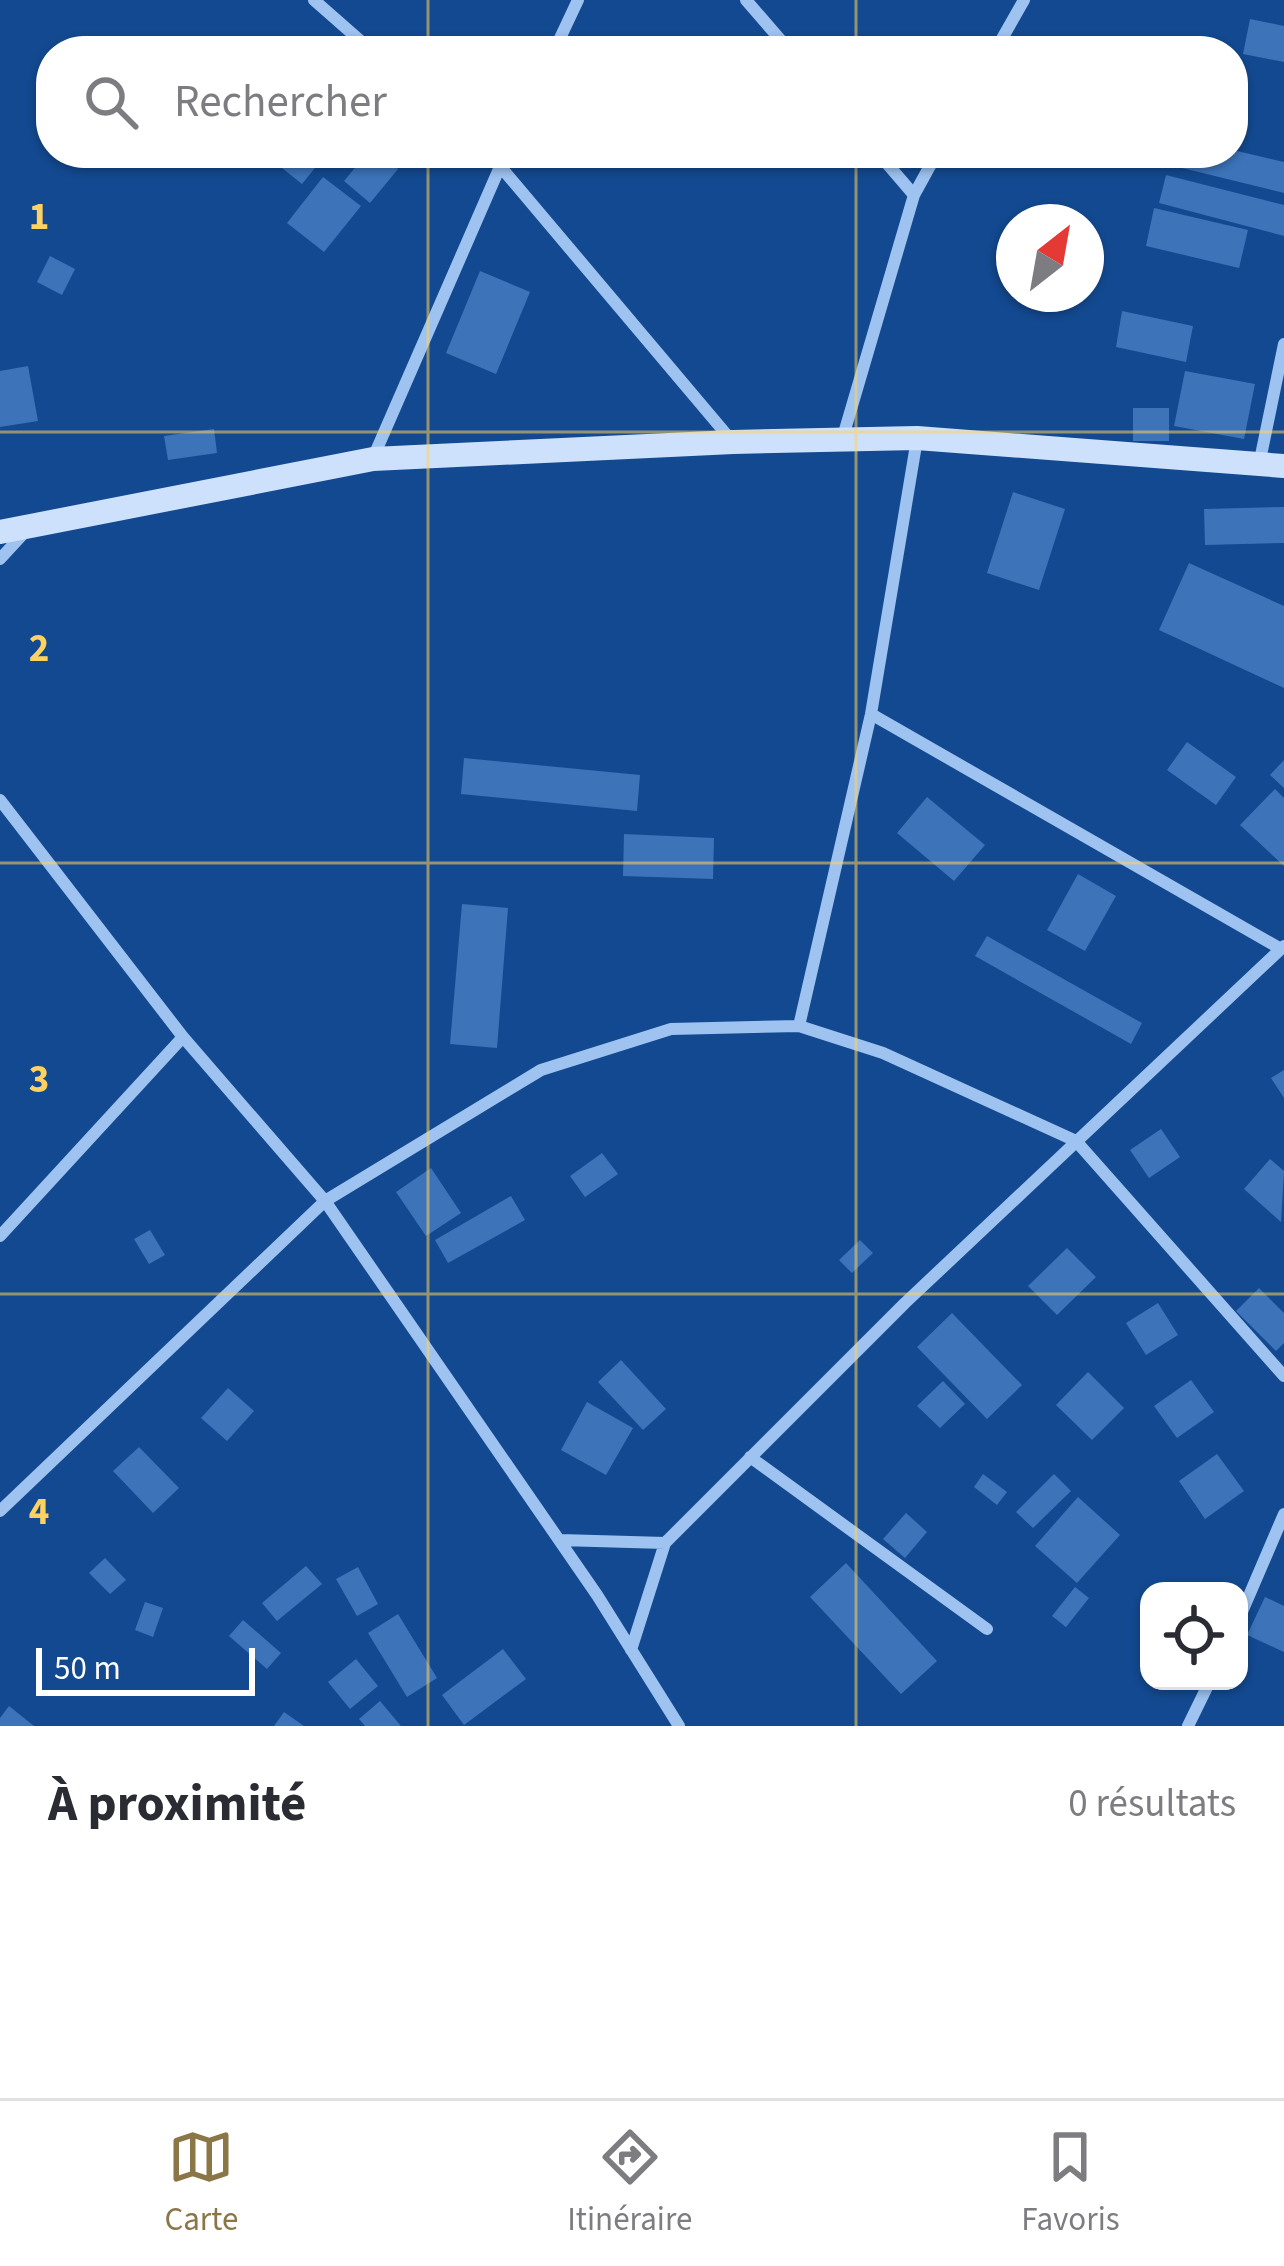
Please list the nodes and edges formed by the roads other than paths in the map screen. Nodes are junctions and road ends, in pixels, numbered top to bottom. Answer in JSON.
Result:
{"nodes":[{"id":1,"x":314,"y":0,"type":"edge"},
{"id":2,"x":578,"y":0,"type":"edge"},
{"id":3,"x":746,"y":0,"type":"edge"},
{"id":4,"x":1024,"y":0,"type":"edge"},
{"id":5,"x":355,"y":36,"type":"edge"},
{"id":6,"x":561,"y":36,"type":"edge"},
{"id":7,"x":777,"y":36,"type":"edge"},
{"id":8,"x":1004,"y":36,"type":"edge"},
{"id":9,"x":500,"y":168,"type":"edge"},
{"id":10,"x":512,"y":168,"type":"edge"},
{"id":11,"x":891,"y":168,"type":"edge"},
{"id":12,"x":929,"y":168,"type":"edge"},
{"id":13,"x":914,"y":195,"type":"junction"},
{"id":14,"x":1284,"y":344,"type":"edge"},
{"id":15,"x":917,"y":438,"type":"junction"},
{"id":16,"x":842,"y":440,"type":"junction"},
{"id":17,"x":733,"y":442,"type":"junction"},
{"id":18,"x":373,"y":459,"type":"junction"},
{"id":19,"x":1271,"y":466,"type":"edge"},
{"id":20,"x":28,"y":527,"type":"junction"},
{"id":21,"x":0,"y":532,"type":"edge"},
{"id":22,"x":0,"y":559,"type":"edge"},
{"id":23,"x":871,"y":714,"type":"junction"},
{"id":24,"x":0,"y":800,"type":"edge"},
{"id":25,"x":1283,"y":948,"type":"edge"},
{"id":26,"x":800,"y":1026,"type":"junction"},
{"id":27,"x":183,"y":1037,"type":"junction"},
{"id":28,"x":1076,"y":1141,"type":"junction"},
{"id":29,"x":325,"y":1201,"type":"junction"},
{"id":30,"x":0,"y":1236,"type":"edge"},
{"id":31,"x":1284,"y":1376,"type":"edge"},
{"id":32,"x":751,"y":1457,"type":"junction"},
{"id":33,"x":0,"y":1511,"type":"edge"},
{"id":34,"x":1284,"y":1514,"type":"edge"},
{"id":35,"x":560,"y":1540,"type":"junction"},
{"id":36,"x":664,"y":1543,"type":"junction"},
{"id":37,"x":1248,"y":1598,"type":"edge"},
{"id":38,"x":987,"y":1629,"type":"dead end"},
{"id":39,"x":632,"y":1650,"type":"junction"},
{"id":40,"x":1206,"y":1690,"type":"edge"},
{"id":41,"x":679,"y":1726,"type":"edge"},
{"id":42,"x":1188,"y":1726,"type":"edge"}],
"edges":[{"from":1,"to":5,"type":"street"},
{"from":2,"to":6,"type":"street"},
{"from":3,"to":7,"type":"street"},
{"from":4,"to":8,"type":"street"},
{"from":9,"to":18,"type":"street"},
{"from":10,"to":17,"type":"street"},
{"from":11,"to":13,"type":"street"},
{"from":12,"to":13,"type":"street"},
{"from":13,"to":16,"type":"street"},
{"from":14,"to":19,"type":"street"},
{"from":15,"to":16,"type":"main road"},
{"from":15,"to":19,"type":"main road"},
{"from":15,"to":23,"type":"street"},
{"from":16,"to":17,"type":"main road"},
{"from":17,"to":18,"type":"main road"},
{"from":18,"to":20,"type":"main road"},
{"from":20,"to":21,"type":"main road"},
{"from":20,"to":22,"type":"street"},
{"from":23,"to":25,"type":"street"},
{"from":23,"to":26,"type":"street"},
{"from":24,"to":27,"type":"street"},
{"from":25,"to":28,"type":"street"},
{"from":26,"to":28,"type":"street"},
{"from":26,"to":29,"type":"street"},
{"from":27,"to":29,"type":"street"},
{"from":27,"to":30,"type":"street"},
{"from":28,"to":31,"type":"street"},
{"from":28,"to":32,"type":"street"},
{"from":29,"to":33,"type":"street"},
{"from":29,"to":35,"type":"street"},
{"from":32,"to":36,"type":"street"},
{"from":32,"to":38,"type":"street"},
{"from":34,"to":37,"type":"street"},
{"from":35,"to":36,"type":"street"},
{"from":35,"to":39,"type":"street"},
{"from":36,"to":39,"type":"street"},
{"from":39,"to":41,"type":"street"},
{"from":40,"to":42,"type":"street"}]}
